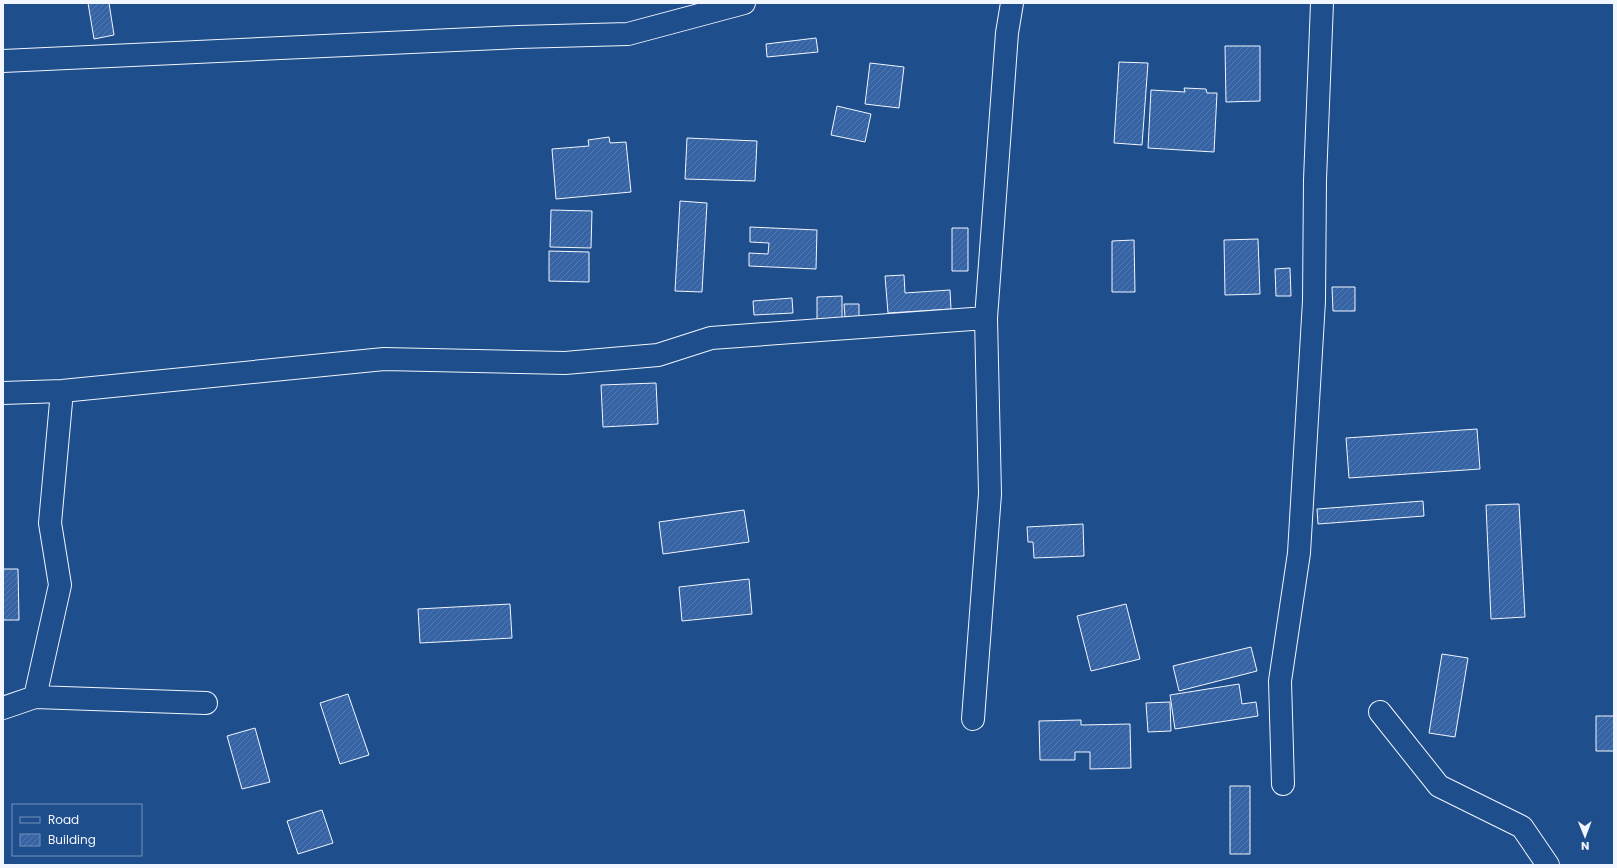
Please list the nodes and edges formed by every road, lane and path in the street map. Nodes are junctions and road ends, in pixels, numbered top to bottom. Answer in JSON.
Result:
{"nodes":[{"id":1,"x":744,"y":3,"type":"edge"},
{"id":2,"x":1012,"y":3,"type":"edge"},
{"id":3,"x":1322,"y":3,"type":"edge"},
{"id":4,"x":3,"y":60,"type":"edge"},
{"id":5,"x":986,"y":318,"type":"junction"},
{"id":6,"x":62,"y":390,"type":"junction"},
{"id":7,"x":3,"y":393,"type":"edge"},
{"id":8,"x":35,"y":697,"type":"junction"},
{"id":9,"x":206,"y":703,"type":"dead end"},
{"id":10,"x":3,"y":708,"type":"edge"},
{"id":11,"x":1380,"y":712,"type":"dead end"},
{"id":12,"x":973,"y":719,"type":"dead end"},
{"id":13,"x":1283,"y":784,"type":"dead end"},
{"id":14,"x":1548,"y":865,"type":"edge"}],
"edges":[{"from":1,"to":4,"type":"street"},
{"from":2,"to":5,"type":"street"},
{"from":3,"to":13,"type":"street"},
{"from":5,"to":6,"type":"street"},
{"from":5,"to":12,"type":"street"},
{"from":6,"to":7,"type":"street"},
{"from":6,"to":8,"type":"street"},
{"from":8,"to":9,"type":"street"},
{"from":8,"to":10,"type":"street"},
{"from":11,"to":14,"type":"street"}]}
